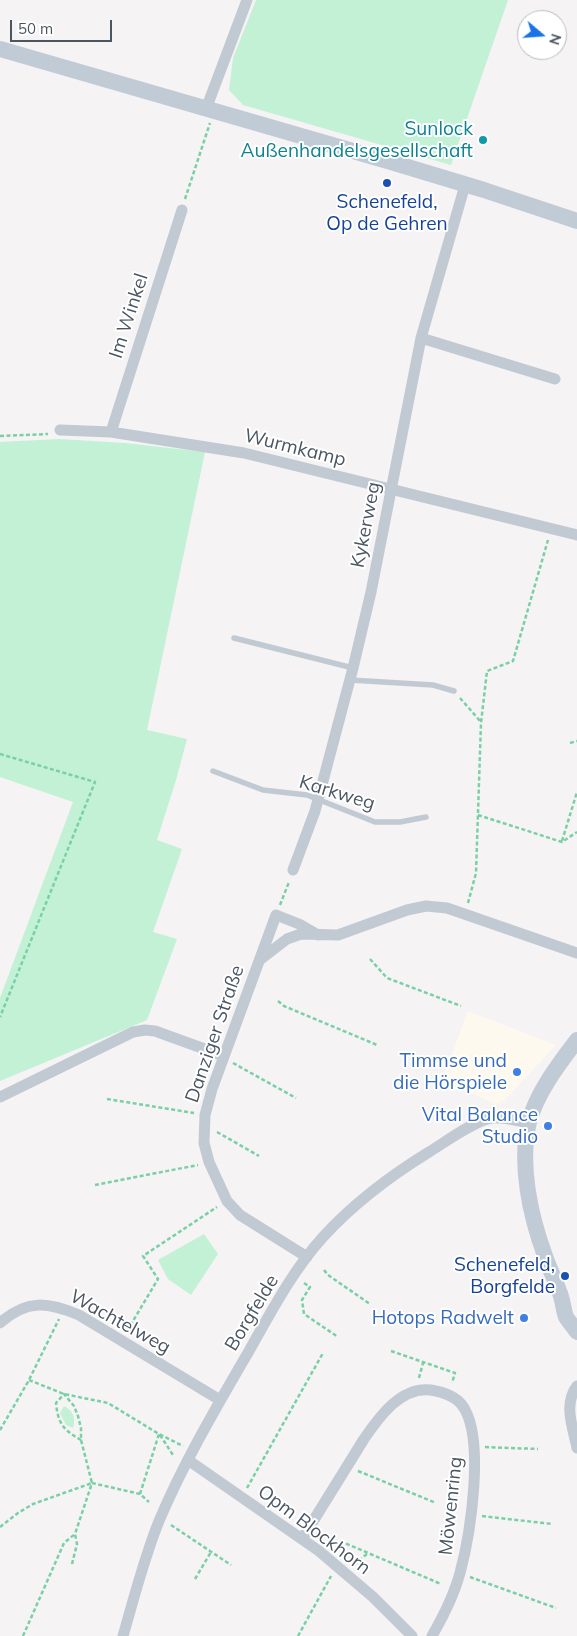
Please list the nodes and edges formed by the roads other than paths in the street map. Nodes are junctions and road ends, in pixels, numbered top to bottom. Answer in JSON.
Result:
{"nodes":[{"id":1,"x":247,"y":0,"type":"edge"},
{"id":2,"x":0,"y":50,"type":"edge"},
{"id":3,"x":208,"y":115,"type":"junction"},
{"id":4,"x":465,"y":185,"type":"junction"},
{"id":5,"x":182,"y":210,"type":"road end"},
{"id":6,"x":577,"y":221,"type":"edge"},
{"id":7,"x":421,"y":338,"type":"junction"},
{"id":8,"x":555,"y":379,"type":"dead end"},
{"id":9,"x":60,"y":430,"type":"road end"},
{"id":10,"x":111,"y":432,"type":"junction"},
{"id":11,"x":391,"y":490,"type":"junction"},
{"id":12,"x":577,"y":535,"type":"edge"},
{"id":13,"x":234,"y":638,"type":"dead end"},
{"id":14,"x":353,"y":668,"type":"junction"},
{"id":15,"x":350,"y":680,"type":"junction"},
{"id":16,"x":454,"y":691,"type":"road end"},
{"id":17,"x":213,"y":771,"type":"dead end"},
{"id":18,"x":319,"y":800,"type":"junction"},
{"id":19,"x":426,"y":817,"type":"dead end"},
{"id":20,"x":293,"y":870,"type":"road end"},
{"id":21,"x":318,"y":935,"type":"junction"},
{"id":22,"x":577,"y":953,"type":"edge"},
{"id":23,"x":260,"y":960,"type":"junction"},
{"id":24,"x":577,"y":1040,"type":"edge"},
{"id":25,"x":224,"y":1056,"type":"junction"},
{"id":26,"x":0,"y":1097,"type":"edge"},
{"id":27,"x":529,"y":1123,"type":"junction"},
{"id":28,"x":307,"y":1257,"type":"junction"},
{"id":29,"x":560,"y":1292,"type":"junction"},
{"id":30,"x":577,"y":1311,"type":"edge"},
{"id":31,"x":0,"y":1323,"type":"edge"},
{"id":32,"x":577,"y":1332,"type":"edge"},
{"id":33,"x":577,"y":1386,"type":"edge"},
{"id":34,"x":220,"y":1400,"type":"junction"},
{"id":35,"x":577,"y":1448,"type":"edge"},
{"id":36,"x":188,"y":1460,"type":"junction"},
{"id":37,"x":302,"y":1539,"type":"junction"},
{"id":38,"x":122,"y":1636,"type":"edge"},
{"id":39,"x":412,"y":1636,"type":"edge"},
{"id":40,"x":432,"y":1636,"type":"edge"}],
"edges":[{"from":1,"to":3,"type":"street"},
{"from":2,"to":3,"type":"main road"},
{"from":3,"to":4,"type":"main road"},
{"from":4,"to":6,"type":"main road"},
{"from":4,"to":7,"type":"street","name":"Kykerweg"},
{"from":5,"to":10,"type":"street","name":"Im Winkel"},
{"from":7,"to":8,"type":"street"},
{"from":7,"to":11,"type":"street","name":"Kykerweg"},
{"from":9,"to":10,"type":"street","name":"Wurmkamp"},
{"from":10,"to":11,"type":"street","name":"Wurmkamp"},
{"from":11,"to":12,"type":"street","name":"Wurmkamp"},
{"from":11,"to":14,"type":"street","name":"Kykerweg"},
{"from":13,"to":14,"type":"lane"},
{"from":14,"to":15,"type":"street","name":"Kykerweg"},
{"from":15,"to":16,"type":"lane"},
{"from":15,"to":18,"type":"street","name":"Kykerweg"},
{"from":17,"to":18,"type":"lane","name":"Karkweg"},
{"from":18,"to":19,"type":"lane","name":"Karkweg"},
{"from":18,"to":20,"type":"street","name":"Kykerweg"},
{"from":21,"to":22,"type":"street"},
{"from":21,"to":23,"type":"street"},
{"from":21,"to":23,"type":"street","name":"Danziger Straße"},
{"from":23,"to":25,"type":"street","name":"Danziger Straße"},
{"from":24,"to":27,"type":"main road"},
{"from":25,"to":26,"type":"street"},
{"from":25,"to":28,"type":"street","name":"Danziger Straße"},
{"from":27,"to":28,"type":"street","name":"Borgfelde"},
{"from":27,"to":29,"type":"main road"},
{"from":28,"to":34,"type":"street","name":"Borgfelde"},
{"from":29,"to":30,"type":"main road"},
{"from":29,"to":32,"type":"main road"},
{"from":31,"to":34,"type":"street","name":"Wachtelweg"},
{"from":33,"to":35,"type":"street"},
{"from":34,"to":36,"type":"street","name":"Borgfelde"},
{"from":36,"to":37,"type":"street","name":"Opm Blockhorn"},
{"from":36,"to":38,"type":"street","name":"Borgfelde"},
{"from":37,"to":39,"type":"street","name":"Opm Blockhorn"},
{"from":37,"to":40,"type":"street","name":"Möwenring"}]}
